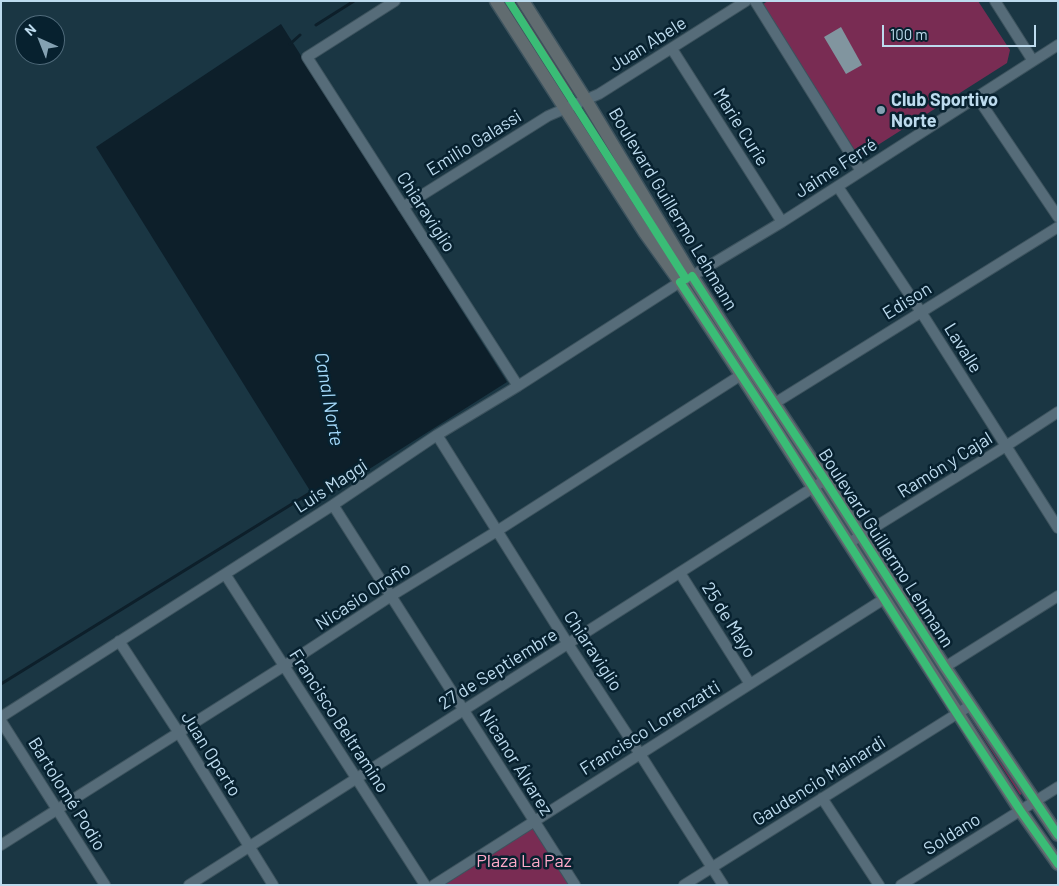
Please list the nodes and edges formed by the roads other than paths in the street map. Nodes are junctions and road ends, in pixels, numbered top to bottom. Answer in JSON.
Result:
{"nodes":[{"id":1,"x":395,"y":1,"type":"edge"},
{"id":2,"x":496,"y":1,"type":"edge"},
{"id":3,"x":523,"y":1,"type":"edge"},
{"id":4,"x":746,"y":1,"type":"edge"},
{"id":5,"x":755,"y":1,"type":"edge"},
{"id":6,"x":996,"y":1,"type":"edge"},
{"id":7,"x":1058,"y":45,"type":"edge"},
{"id":8,"x":672,"y":49,"type":"junction"},
{"id":9,"x":1033,"y":61,"type":"junction"},
{"id":10,"x":977,"y":97,"type":"junction"},
{"id":11,"x":586,"y":100,"type":"junction"},
{"id":12,"x":564,"y":108,"type":"junction"},
{"id":13,"x":861,"y":171,"type":"junction"},
{"id":14,"x":838,"y":187,"type":"junction"},
{"id":15,"x":404,"y":207,"type":"junction"},
{"id":16,"x":1058,"y":218,"type":"edge"},
{"id":17,"x":782,"y":222,"type":"junction"},
{"id":18,"x":1058,"y":227,"type":"edge"},
{"id":19,"x":692,"y":276,"type":"junction"},
{"id":20,"x":680,"y":282,"type":"junction"},
{"id":21,"x":920,"y":312,"type":"junction"},
{"id":22,"x":741,"y":375,"type":"junction"},
{"id":23,"x":518,"y":386,"type":"junction"},
{"id":24,"x":775,"y":403,"type":"junction"},
{"id":25,"x":1058,"y":412,"type":"edge"},
{"id":26,"x":437,"y":435,"type":"junction"},
{"id":27,"x":1006,"y":446,"type":"junction"},
{"id":28,"x":825,"y":480,"type":"junction"},
{"id":29,"x":813,"y":488,"type":"junction"},
{"id":30,"x":333,"y":505,"type":"junction"},
{"id":31,"x":1058,"y":528,"type":"edge"},
{"id":32,"x":498,"y":531,"type":"junction"},
{"id":33,"x":861,"y":536,"type":"junction"},
{"id":34,"x":849,"y":543,"type":"junction"},
{"id":35,"x":680,"y":573,"type":"junction"},
{"id":36,"x":225,"y":574,"type":"junction"},
{"id":37,"x":392,"y":596,"type":"junction"},
{"id":38,"x":1058,"y":596,"type":"edge"},
{"id":39,"x":884,"y":599,"type":"junction"},
{"id":40,"x":119,"y":641,"type":"junction"},
{"id":41,"x":568,"y":644,"type":"junction"},
{"id":42,"x":284,"y":666,"type":"junction"},
{"id":43,"x":945,"y":667,"type":"junction"},
{"id":44,"x":750,"y":684,"type":"junction"},
{"id":45,"x":971,"y":705,"type":"junction"},
{"id":46,"x":464,"y":710,"type":"junction"},
{"id":47,"x":957,"y":714,"type":"junction"},
{"id":48,"x":1,"y":717,"type":"edge"},
{"id":49,"x":1,"y":721,"type":"edge"},
{"id":50,"x":178,"y":733,"type":"junction"},
{"id":51,"x":640,"y":754,"type":"junction"},
{"id":52,"x":356,"y":778,"type":"junction"},
{"id":53,"x":1058,"y":787,"type":"edge"},
{"id":54,"x":822,"y":798,"type":"junction"},
{"id":55,"x":1034,"y":802,"type":"junction"},
{"id":56,"x":57,"y":809,"type":"junction"},
{"id":57,"x":1020,"y":810,"type":"junction"},
{"id":58,"x":534,"y":821,"type":"junction"},
{"id":59,"x":1058,"y":835,"type":"edge"},
{"id":60,"x":1,"y":844,"type":"edge"},
{"id":61,"x":249,"y":846,"type":"junction"},
{"id":62,"x":1058,"y":864,"type":"edge"},
{"id":63,"x":712,"y":868,"type":"junction"},
{"id":64,"x":105,"y":885,"type":"edge"},
{"id":65,"x":189,"y":885,"type":"edge"},
{"id":66,"x":273,"y":885,"type":"edge"},
{"id":67,"x":425,"y":885,"type":"edge"},
{"id":68,"x":434,"y":885,"type":"edge"},
{"id":69,"x":575,"y":885,"type":"edge"},
{"id":70,"x":684,"y":885,"type":"edge"},
{"id":71,"x":723,"y":885,"type":"edge"},
{"id":72,"x":879,"y":885,"type":"edge"},
{"id":73,"x":901,"y":885,"type":"edge"}],
"edges":[{"from":1,"to":15,"type":"street","name":"Chiaraviglio"},
{"from":2,"to":12,"type":"main road","name":"Boulevard Guillermo Lehmann"},
{"from":3,"to":11,"type":"main road","name":"Boulevard Guillermo Lehmann"},
{"from":4,"to":8,"type":"street","name":"Juan Abele"},
{"from":5,"to":13,"type":"street"},
{"from":6,"to":9,"type":"street"},
{"from":7,"to":9,"type":"street","name":"Jaime Ferré"},
{"from":8,"to":11,"type":"street","name":"Juan Abele"},
{"from":8,"to":17,"type":"street","name":"Marie Curie"},
{"from":9,"to":10,"type":"street","name":"Jaime Ferré"},
{"from":10,"to":13,"type":"street","name":"Jaime Ferré"},
{"from":10,"to":16,"type":"street"},
{"from":11,"to":12,"type":"street","name":"Juan Abele"},
{"from":11,"to":19,"type":"main road","name":"Boulevard Guillermo Lehmann"},
{"from":12,"to":15,"type":"street","name":"Emilio Galassi"},
{"from":12,"to":20,"type":"main road","name":"Boulevard Guillermo Lehmann"},
{"from":13,"to":14,"type":"street","name":"Jaime Ferré"},
{"from":14,"to":17,"type":"street","name":"Jaime Ferré"},
{"from":14,"to":21,"type":"street","name":"Lavalle"},
{"from":15,"to":23,"type":"street","name":"Chiaraviglio"},
{"from":17,"to":19,"type":"street","name":"Jaime Ferré"},
{"from":18,"to":21,"type":"street","name":"Edison"},
{"from":19,"to":20,"type":"street","name":"Jaime Ferré"},
{"from":19,"to":24,"type":"main road","name":"Boulevard Guillermo Lehmann"},
{"from":20,"to":22,"type":"main road","name":"Boulevard Guillermo Lehmann"},
{"from":20,"to":23,"type":"street","name":"Luis Maggi"},
{"from":21,"to":24,"type":"street","name":"Edison"},
{"from":21,"to":27,"type":"street","name":"Lavalle"},
{"from":22,"to":29,"type":"main road","name":"Boulevard Guillermo Lehmann"},
{"from":22,"to":32,"type":"street","name":"Nicasio Oroño"},
{"from":23,"to":26,"type":"street","name":"Luis Maggi"},
{"from":24,"to":28,"type":"main road","name":"Boulevard Guillermo Lehmann"},
{"from":25,"to":27,"type":"street","name":"Ramón y Cajal"},
{"from":26,"to":30,"type":"street","name":"Luis Maggi"},
{"from":26,"to":32,"type":"street","name":"Chiaraviglio"},
{"from":27,"to":31,"type":"street","name":"Lavalle"},
{"from":27,"to":33,"type":"street","name":"Ramón y Cajal"},
{"from":28,"to":29,"type":"street","name":"27 de Septiembre"},
{"from":28,"to":33,"type":"main road","name":"Boulevard Guillermo Lehmann"},
{"from":29,"to":34,"type":"main road","name":"Boulevard Guillermo Lehmann"},
{"from":29,"to":35,"type":"street","name":"27 de Septiembre"},
{"from":30,"to":36,"type":"street","name":"Luis Maggi"},
{"from":30,"to":37,"type":"street","name":"Nicanor Álvarez"},
{"from":32,"to":37,"type":"street","name":"Nicasio Oroño"},
{"from":32,"to":41,"type":"street","name":"Chiaraviglio"},
{"from":33,"to":34,"type":"street","name":"Ramón y Cajal"},
{"from":33,"to":43,"type":"main road","name":"Boulevard Guillermo Lehmann"},
{"from":34,"to":39,"type":"main road","name":"Boulevard Guillermo Lehmann"},
{"from":35,"to":41,"type":"street","name":"27 de Septiembre"},
{"from":35,"to":44,"type":"street","name":"25 de Mayo"},
{"from":36,"to":40,"type":"street","name":"Luis Maggi"},
{"from":36,"to":42,"type":"street","name":"Francisco Beltramino"},
{"from":37,"to":42,"type":"street","name":"Nicasio Oroño"},
{"from":37,"to":46,"type":"street","name":"Nicanor Álvarez"},
{"from":38,"to":43,"type":"street"},
{"from":39,"to":44,"type":"street","name":"Francisco Lorenzatti"},
{"from":39,"to":47,"type":"main road","name":"Boulevard Guillermo Lehmann"},
{"from":40,"to":48,"type":"street","name":"Luis Maggi"},
{"from":40,"to":50,"type":"street","name":"Juan Operto"},
{"from":41,"to":46,"type":"street","name":"27 de Septiembre"},
{"from":41,"to":51,"type":"street","name":"Chiaraviglio"},
{"from":42,"to":50,"type":"street","name":"Nicasio Oroño"},
{"from":42,"to":52,"type":"street","name":"Francisco Beltramino"},
{"from":43,"to":45,"type":"main road","name":"Boulevard Guillermo Lehmann"},
{"from":44,"to":51,"type":"street","name":"Francisco Lorenzatti"},
{"from":45,"to":47,"type":"street","name":"Gaudencio Mainardi"},
{"from":45,"to":55,"type":"main road","name":"Boulevard Guillermo Lehmann"},
{"from":46,"to":52,"type":"street","name":"27 de Septiembre"},
{"from":46,"to":58,"type":"street","name":"Nicanor Álvarez"},
{"from":47,"to":54,"type":"street","name":"Gaudencio Mainardi"},
{"from":47,"to":57,"type":"main road","name":"Boulevard Guillermo Lehmann"},
{"from":49,"to":56,"type":"street","name":"Bartolomé Podio"},
{"from":50,"to":56,"type":"street","name":"Nicasio Oroño"},
{"from":50,"to":61,"type":"street","name":"Juan Operto"},
{"from":51,"to":58,"type":"street","name":"Francisco Lorenzatti"},
{"from":51,"to":63,"type":"street","name":"Chiaraviglio"},
{"from":52,"to":61,"type":"street","name":"27 de Septiembre"},
{"from":52,"to":67,"type":"street","name":"Francisco Beltramino"},
{"from":53,"to":55,"type":"street","name":"Soldano"},
{"from":54,"to":63,"type":"street","name":"Gaudencio Mainardi"},
{"from":54,"to":72,"type":"street"},
{"from":55,"to":57,"type":"street","name":"Soldano"},
{"from":55,"to":59,"type":"main road","name":"Boulevard Guillermo Lehmann"},
{"from":56,"to":60,"type":"street","name":"Nicasio Oroño"},
{"from":56,"to":64,"type":"street","name":"Bartolomé Podio"},
{"from":57,"to":62,"type":"main road","name":"Boulevard Guillermo Lehmann"},
{"from":57,"to":73,"type":"street","name":"Soldano"},
{"from":58,"to":68,"type":"street","name":"Francisco Lorenzatti"},
{"from":58,"to":69,"type":"street","name":"Nicanor Álvarez"},
{"from":61,"to":65,"type":"street","name":"27 de Septiembre"},
{"from":61,"to":66,"type":"street","name":"Juan Operto"},
{"from":63,"to":70,"type":"street","name":"Gaudencio Mainardi"},
{"from":63,"to":71,"type":"street","name":"Chiaraviglio"}]}
